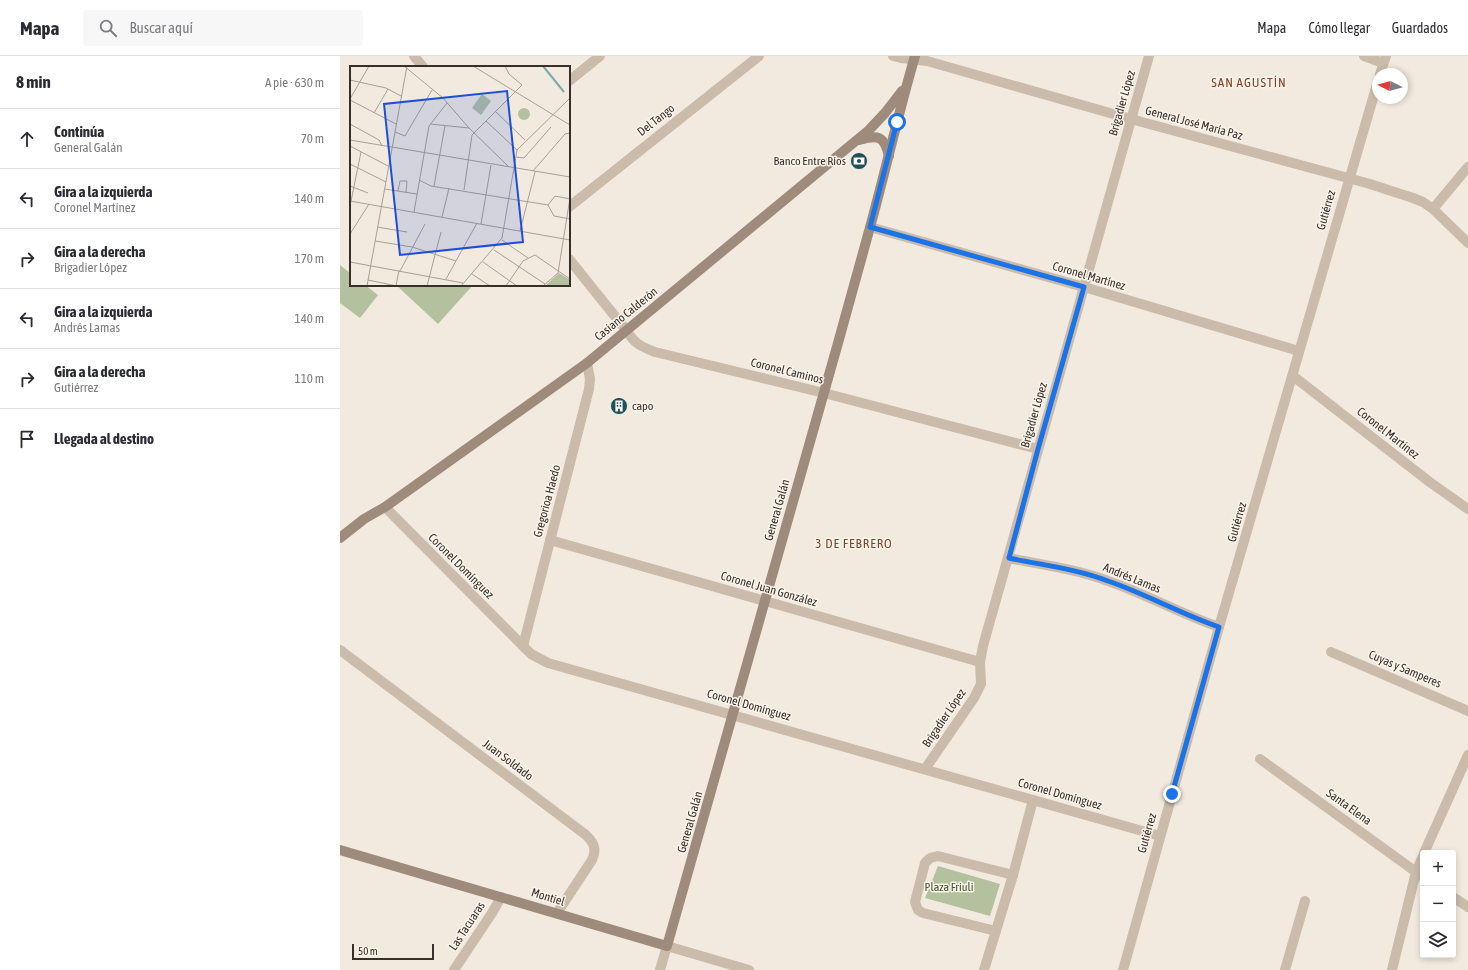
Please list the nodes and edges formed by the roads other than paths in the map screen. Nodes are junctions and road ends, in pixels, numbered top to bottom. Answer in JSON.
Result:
{"nodes":[{"id":1,"x":414,"y":56,"type":"edge"},
{"id":2,"x":600,"y":56,"type":"edge"},
{"id":3,"x":759,"y":56,"type":"edge"},
{"id":4,"x":893,"y":56,"type":"edge"},
{"id":5,"x":1149,"y":56,"type":"edge"},
{"id":6,"x":1364,"y":56,"type":"edge"},
{"id":7,"x":914,"y":58,"type":"edge"},
{"id":8,"x":1384,"y":60,"type":"edge"},
{"id":9,"x":422,"y":66,"type":"edge"},
{"id":10,"x":570,"y":80,"type":"edge"},
{"id":11,"x":906,"y":84,"type":"junction"},
{"id":12,"x":1372,"y":101,"type":"edge"},
{"id":13,"x":1131,"y":119,"type":"junction"},
{"id":14,"x":856,"y":141,"type":"junction"},
{"id":15,"x":889,"y":156,"type":"junction"},
{"id":16,"x":1468,"y":167,"type":"edge"},
{"id":17,"x":1349,"y":179,"type":"junction"},
{"id":18,"x":570,"y":205,"type":"edge"},
{"id":19,"x":1433,"y":208,"type":"junction"},
{"id":20,"x":870,"y":227,"type":"junction"},
{"id":21,"x":1468,"y":243,"type":"edge"},
{"id":22,"x":570,"y":260,"type":"edge"},
{"id":23,"x":1084,"y":287,"type":"junction"},
{"id":24,"x":626,"y":330,"type":"junction"},
{"id":25,"x":1299,"y":351,"type":"junction"},
{"id":26,"x":587,"y":363,"type":"junction"},
{"id":27,"x":1293,"y":376,"type":"junction"},
{"id":28,"x":824,"y":393,"type":"junction"},
{"id":29,"x":1038,"y":449,"type":"junction"},
{"id":30,"x":385,"y":507,"type":"junction"},
{"id":31,"x":1468,"y":509,"type":"edge"},
{"id":32,"x":340,"y":538,"type":"edge"},
{"id":33,"x":550,"y":540,"type":"junction"},
{"id":34,"x":1009,"y":558,"type":"junction"},
{"id":35,"x":765,"y":601,"type":"junction"},
{"id":36,"x":1219,"y":627,"type":"junction"},
{"id":37,"x":523,"y":646,"type":"junction"},
{"id":38,"x":340,"y":650,"type":"edge"},
{"id":39,"x":1332,"y":652,"type":"dead end"},
{"id":40,"x":980,"y":662,"type":"junction"},
{"id":41,"x":1468,"y":711,"type":"edge"},
{"id":42,"x":734,"y":715,"type":"junction"},
{"id":43,"x":1468,"y":755,"type":"edge"},
{"id":44,"x":1260,"y":758,"type":"dead end"},
{"id":45,"x":925,"y":769,"type":"junction"},
{"id":46,"x":1033,"y":800,"type":"junction"},
{"id":47,"x":1160,"y":836,"type":"junction"},
{"id":48,"x":340,"y":850,"type":"edge"},
{"id":49,"x":1425,"y":850,"type":"edge"},
{"id":50,"x":1420,"y":874,"type":"edge"},
{"id":51,"x":1013,"y":875,"type":"junction"},
{"id":52,"x":501,"y":897,"type":"junction"},
{"id":53,"x":1456,"y":899,"type":"edge"},
{"id":54,"x":1304,"y":902,"type":"dead end"},
{"id":55,"x":1468,"y":907,"type":"edge"},
{"id":56,"x":557,"y":913,"type":"junction"},
{"id":57,"x":996,"y":931,"type":"junction"},
{"id":58,"x":667,"y":946,"type":"junction"},
{"id":59,"x":454,"y":970,"type":"edge"},
{"id":60,"x":660,"y":970,"type":"edge"},
{"id":61,"x":749,"y":970,"type":"edge"},
{"id":62,"x":984,"y":970,"type":"edge"},
{"id":63,"x":1123,"y":970,"type":"edge"},
{"id":64,"x":1285,"y":970,"type":"edge"},
{"id":65,"x":1392,"y":970,"type":"edge"}],
"edges":[{"from":1,"to":9,"type":"street"},
{"from":2,"to":10,"type":"street"},
{"from":3,"to":18,"type":"street","name":"Del Tango"},
{"from":4,"to":7,"type":"street","name":"General José María Paz"},
{"from":5,"to":13,"type":"street","name":"Brigadier López"},
{"from":6,"to":8,"type":"street"},
{"from":7,"to":11,"type":"street","name":"General Galán"},
{"from":7,"to":13,"type":"street","name":"General José María Paz"},
{"from":11,"to":14,"type":"street","name":"Casiano Calderón"},
{"from":11,"to":15,"type":"street","name":"General Galán"},
{"from":12,"to":17,"type":"street","name":"Gutiérrez"},
{"from":13,"to":17,"type":"street","name":"General José María Paz"},
{"from":13,"to":23,"type":"street","name":"Brigadier López"},
{"from":14,"to":15,"type":"street"},
{"from":14,"to":24,"type":"street","name":"Casiano Calderón"},
{"from":15,"to":20,"type":"street","name":"General Galán"},
{"from":16,"to":19,"type":"street"},
{"from":17,"to":19,"type":"street","name":"General José María Paz"},
{"from":17,"to":25,"type":"street","name":"Gutiérrez"},
{"from":19,"to":21,"type":"street","name":"General José María Paz"},
{"from":20,"to":23,"type":"street","name":"Coronel Martínez"},
{"from":20,"to":28,"type":"street","name":"General Galán"},
{"from":22,"to":24,"type":"street","name":"Coronel Caminos"},
{"from":23,"to":25,"type":"street","name":"Coronel Martínez"},
{"from":23,"to":29,"type":"street","name":"Brigadier López"},
{"from":24,"to":26,"type":"street","name":"Casiano Calderón"},
{"from":24,"to":28,"type":"street","name":"Coronel Caminos"},
{"from":25,"to":27,"type":"street","name":"Gutiérrez"},
{"from":26,"to":30,"type":"street","name":"Casiano Calderón"},
{"from":26,"to":33,"type":"street","name":"Gregorioa Haedo"},
{"from":27,"to":31,"type":"street","name":"Coronel Martínez"},
{"from":27,"to":36,"type":"street","name":"Gutiérrez"},
{"from":28,"to":29,"type":"street","name":"Coronel Caminos"},
{"from":28,"to":35,"type":"street","name":"General Galán"},
{"from":29,"to":34,"type":"street","name":"Brigadier López"},
{"from":30,"to":32,"type":"street","name":"Casiano Calderón"},
{"from":30,"to":37,"type":"street","name":"Coronel Domínguez"},
{"from":33,"to":35,"type":"street","name":"Coronel Juan González"},
{"from":33,"to":37,"type":"street","name":"Gregorioa Haedo"},
{"from":34,"to":36,"type":"street","name":"Andrés Lamas"},
{"from":34,"to":40,"type":"street","name":"Brigadier López"},
{"from":35,"to":40,"type":"street","name":"Coronel Juan González"},
{"from":35,"to":42,"type":"street","name":"General Galán"},
{"from":36,"to":47,"type":"street","name":"Gutiérrez"},
{"from":37,"to":42,"type":"street","name":"Coronel Domínguez"},
{"from":38,"to":56,"type":"street","name":"Juan Soldado"},
{"from":39,"to":41,"type":"street","name":"Cuyas y Samperes"},
{"from":40,"to":45,"type":"street","name":"Brigadier López"},
{"from":42,"to":45,"type":"street","name":"Coronel Domínguez"},
{"from":42,"to":58,"type":"street","name":"General Galán"},
{"from":43,"to":49,"type":"street"},
{"from":44,"to":50,"type":"street","name":"Santa Elena"},
{"from":45,"to":46,"type":"street","name":"Coronel Domínguez"},
{"from":46,"to":47,"type":"street","name":"Coronel Domínguez"},
{"from":46,"to":51,"type":"street"},
{"from":47,"to":63,"type":"street","name":"Gutiérrez"},
{"from":48,"to":52,"type":"street","name":"Montiel"},
{"from":50,"to":65,"type":"street"},
{"from":51,"to":57,"type":"street"},
{"from":51,"to":57,"type":"street"},
{"from":52,"to":56,"type":"street","name":"Montiel"},
{"from":52,"to":59,"type":"street","name":"Las Tacuaras"},
{"from":53,"to":55,"type":"street"},
{"from":54,"to":64,"type":"street"},
{"from":56,"to":58,"type":"street","name":"Montiel"},
{"from":57,"to":62,"type":"street"},
{"from":58,"to":60,"type":"street","name":"General Galán"},
{"from":58,"to":61,"type":"street","name":"Montiel"}]}
